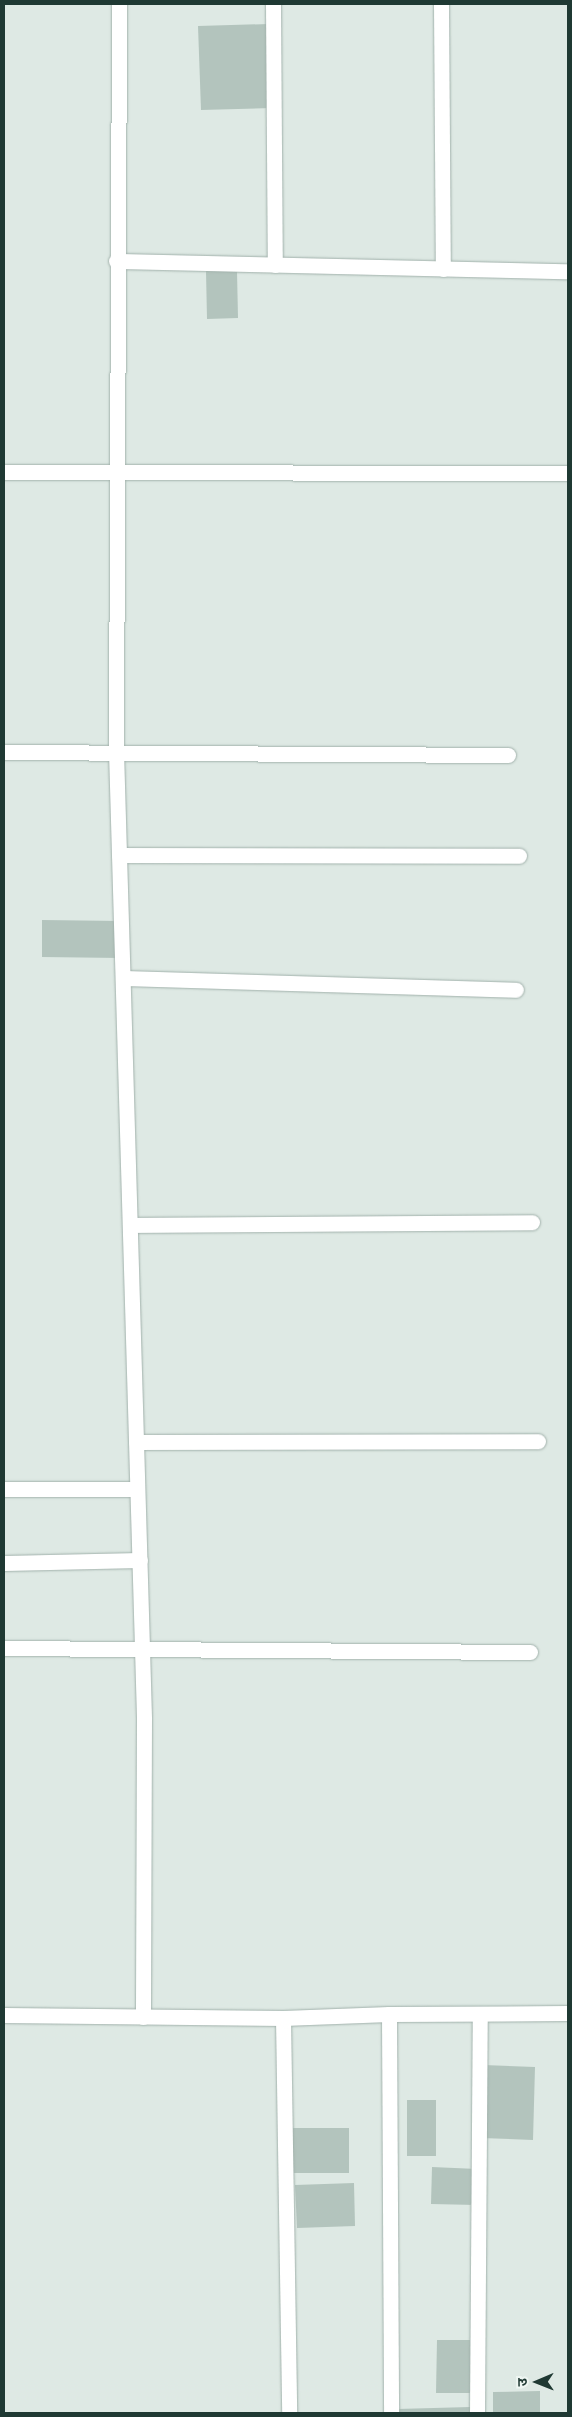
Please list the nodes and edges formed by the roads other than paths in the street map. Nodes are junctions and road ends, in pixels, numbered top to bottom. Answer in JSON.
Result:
{"nodes":[{"id":1,"x":119,"y":4,"type":"edge"},
{"id":2,"x":273,"y":4,"type":"edge"},
{"id":3,"x":441,"y":4,"type":"edge"},
{"id":4,"x":116,"y":261,"type":"junction"},
{"id":5,"x":275,"y":265,"type":"junction"},
{"id":6,"x":443,"y":269,"type":"junction"},
{"id":7,"x":568,"y":271,"type":"edge"},
{"id":8,"x":4,"y":472,"type":"edge"},
{"id":9,"x":119,"y":472,"type":"junction"},
{"id":10,"x":568,"y":473,"type":"edge"},
{"id":11,"x":116,"y":751,"type":"junction"},
{"id":12,"x":4,"y":752,"type":"edge"},
{"id":13,"x":508,"y":754,"type":"dead end"},
{"id":14,"x":120,"y":855,"type":"junction"},
{"id":15,"x":519,"y":856,"type":"dead end"},
{"id":16,"x":123,"y":978,"type":"junction"},
{"id":17,"x":516,"y":990,"type":"dead end"},
{"id":18,"x":532,"y":1222,"type":"dead end"},
{"id":19,"x":130,"y":1224,"type":"junction"},
{"id":20,"x":538,"y":1441,"type":"dead end"},
{"id":21,"x":136,"y":1442,"type":"junction"},
{"id":22,"x":4,"y":1489,"type":"edge"},
{"id":23,"x":137,"y":1489,"type":"junction"},
{"id":24,"x":140,"y":1560,"type":"junction"},
{"id":25,"x":4,"y":1563,"type":"edge"},
{"id":26,"x":4,"y":1648,"type":"edge"},
{"id":27,"x":142,"y":1650,"type":"junction"},
{"id":28,"x":530,"y":1652,"type":"dead end"},
{"id":29,"x":568,"y":2013,"type":"edge"},
{"id":30,"x":389,"y":2014,"type":"junction"},
{"id":31,"x":480,"y":2014,"type":"junction"},
{"id":32,"x":4,"y":2015,"type":"edge"},
{"id":33,"x":143,"y":2017,"type":"junction"},
{"id":34,"x":283,"y":2018,"type":"junction"},
{"id":35,"x":289,"y":2413,"type":"edge"},
{"id":36,"x":391,"y":2413,"type":"edge"},
{"id":37,"x":478,"y":2413,"type":"edge"}],
"edges":[{"from":1,"to":4,"type":"street"},
{"from":2,"to":5,"type":"street"},
{"from":3,"to":6,"type":"street"},
{"from":4,"to":5,"type":"street"},
{"from":4,"to":9,"type":"street"},
{"from":5,"to":6,"type":"street"},
{"from":6,"to":7,"type":"street"},
{"from":8,"to":9,"type":"street"},
{"from":9,"to":10,"type":"street"},
{"from":9,"to":11,"type":"street"},
{"from":11,"to":12,"type":"street"},
{"from":11,"to":13,"type":"street"},
{"from":11,"to":14,"type":"street"},
{"from":14,"to":15,"type":"street"},
{"from":14,"to":16,"type":"street"},
{"from":16,"to":17,"type":"street"},
{"from":16,"to":19,"type":"street"},
{"from":18,"to":19,"type":"street"},
{"from":19,"to":21,"type":"street"},
{"from":20,"to":21,"type":"street"},
{"from":21,"to":23,"type":"street"},
{"from":22,"to":23,"type":"street"},
{"from":23,"to":24,"type":"street"},
{"from":24,"to":25,"type":"street"},
{"from":24,"to":27,"type":"street"},
{"from":26,"to":27,"type":"street"},
{"from":27,"to":28,"type":"street"},
{"from":27,"to":33,"type":"street"},
{"from":29,"to":31,"type":"street"},
{"from":30,"to":31,"type":"street"},
{"from":30,"to":34,"type":"street"},
{"from":30,"to":36,"type":"street"},
{"from":31,"to":37,"type":"street"},
{"from":32,"to":33,"type":"street"},
{"from":33,"to":34,"type":"street"},
{"from":34,"to":35,"type":"street"}]}
